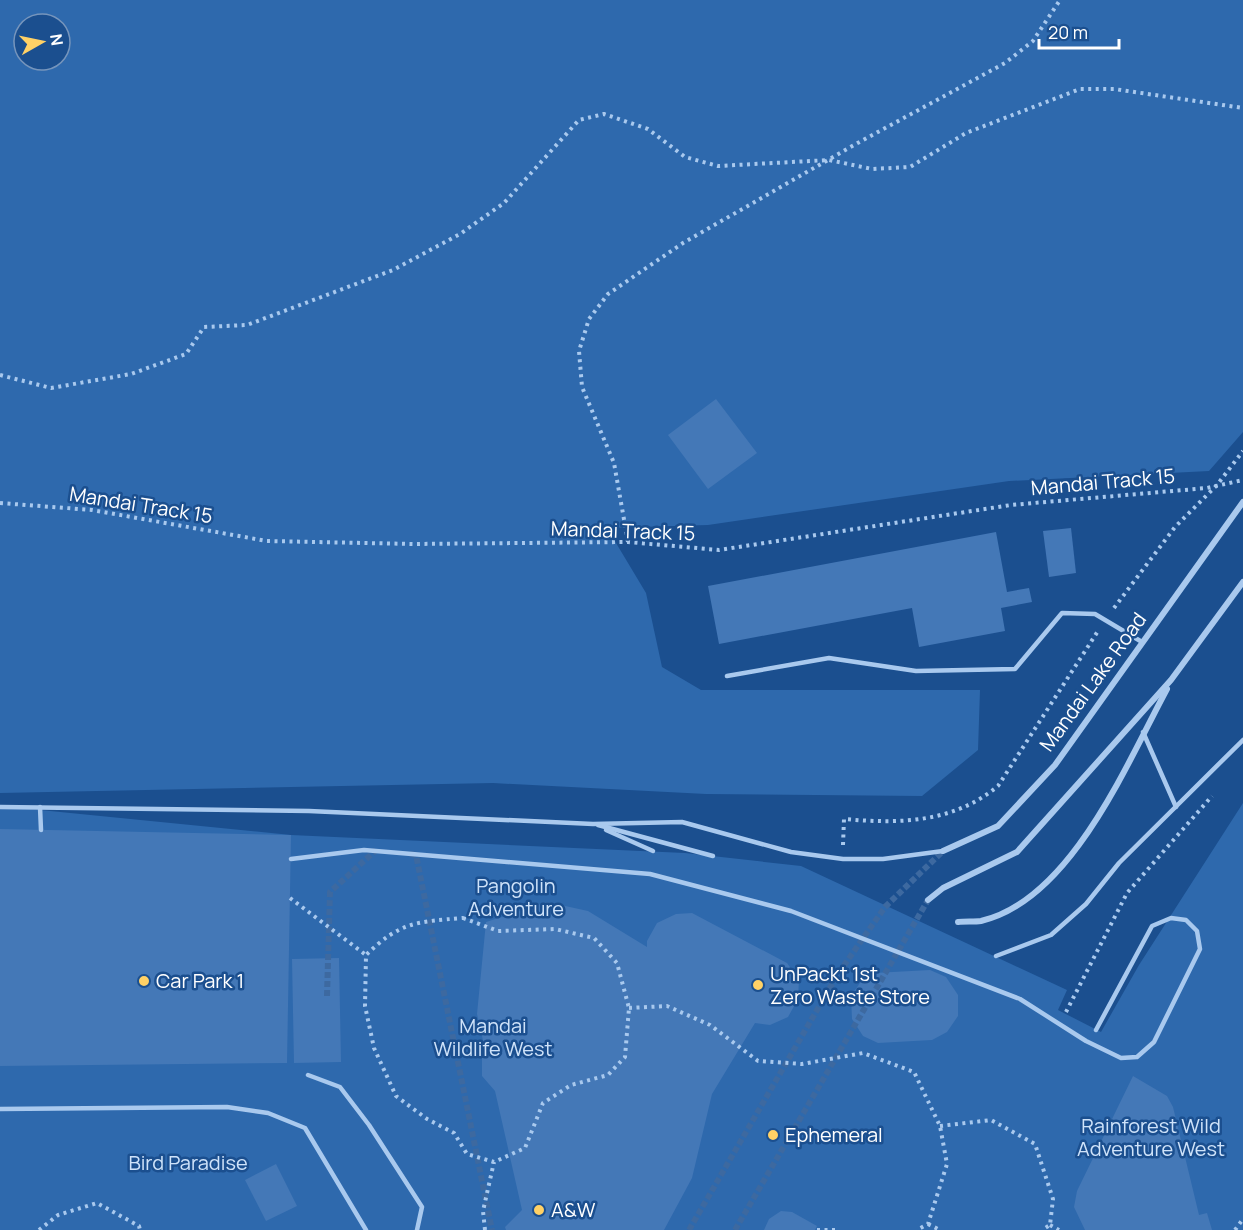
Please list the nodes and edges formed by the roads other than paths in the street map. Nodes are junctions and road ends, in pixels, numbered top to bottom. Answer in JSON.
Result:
{"nodes":[{"id":1,"x":1243,"y":502,"type":"edge"},
{"id":2,"x":1243,"y":582,"type":"edge"},
{"id":3,"x":1142,"y":642,"type":"junction"},
{"id":4,"x":727,"y":676,"type":"dead end"},
{"id":5,"x":1172,"y":680,"type":"junction"},
{"id":6,"x":1143,"y":732,"type":"junction"},
{"id":7,"x":1243,"y":740,"type":"edge"},
{"id":8,"x":0,"y":807,"type":"edge"},
{"id":9,"x":40,"y":807,"type":"junction"},
{"id":10,"x":1176,"y":807,"type":"junction"},
{"id":11,"x":593,"y":824,"type":"junction"},
{"id":12,"x":41,"y":830,"type":"dead end"},
{"id":13,"x":943,"y":851,"type":"joint"},
{"id":14,"x":653,"y":852,"type":"dead end"},
{"id":15,"x":713,"y":856,"type":"dead end"},
{"id":16,"x":291,"y":859,"type":"dead end"},
{"id":17,"x":928,"y":900,"type":"tunnel mouth"},
{"id":18,"x":958,"y":922,"type":"dead end"},
{"id":19,"x":996,"y":956,"type":"dead end"},
{"id":20,"x":1096,"y":1030,"type":"dead end"},
{"id":21,"x":308,"y":1075,"type":"dead end"},
{"id":22,"x":0,"y":1109,"type":"edge"},
{"id":23,"x":366,"y":1230,"type":"edge"},
{"id":24,"x":417,"y":1230,"type":"edge"}],
"edges":[{"from":1,"to":3,"type":"street","name":"Mandai Lake Road"},
{"from":2,"to":5,"type":"street"},
{"from":3,"to":4,"type":"lane"},
{"from":3,"to":13,"type":"street","name":"Mandai Lake Road"},
{"from":5,"to":6,"type":"street"},
{"from":5,"to":17,"type":"street"},
{"from":6,"to":10,"type":"lane"},
{"from":6,"to":18,"type":"street"},
{"from":7,"to":10,"type":"lane"},
{"from":8,"to":9,"type":"lane"},
{"from":9,"to":11,"type":"lane"},
{"from":9,"to":12,"type":"lane"},
{"from":10,"to":19,"type":"lane"},
{"from":11,"to":13,"type":"lane"},
{"from":11,"to":14,"type":"lane"},
{"from":11,"to":15,"type":"lane"},
{"from":16,"to":20,"type":"lane"},
{"from":21,"to":24,"type":"lane"},
{"from":22,"to":23,"type":"lane"}]}
